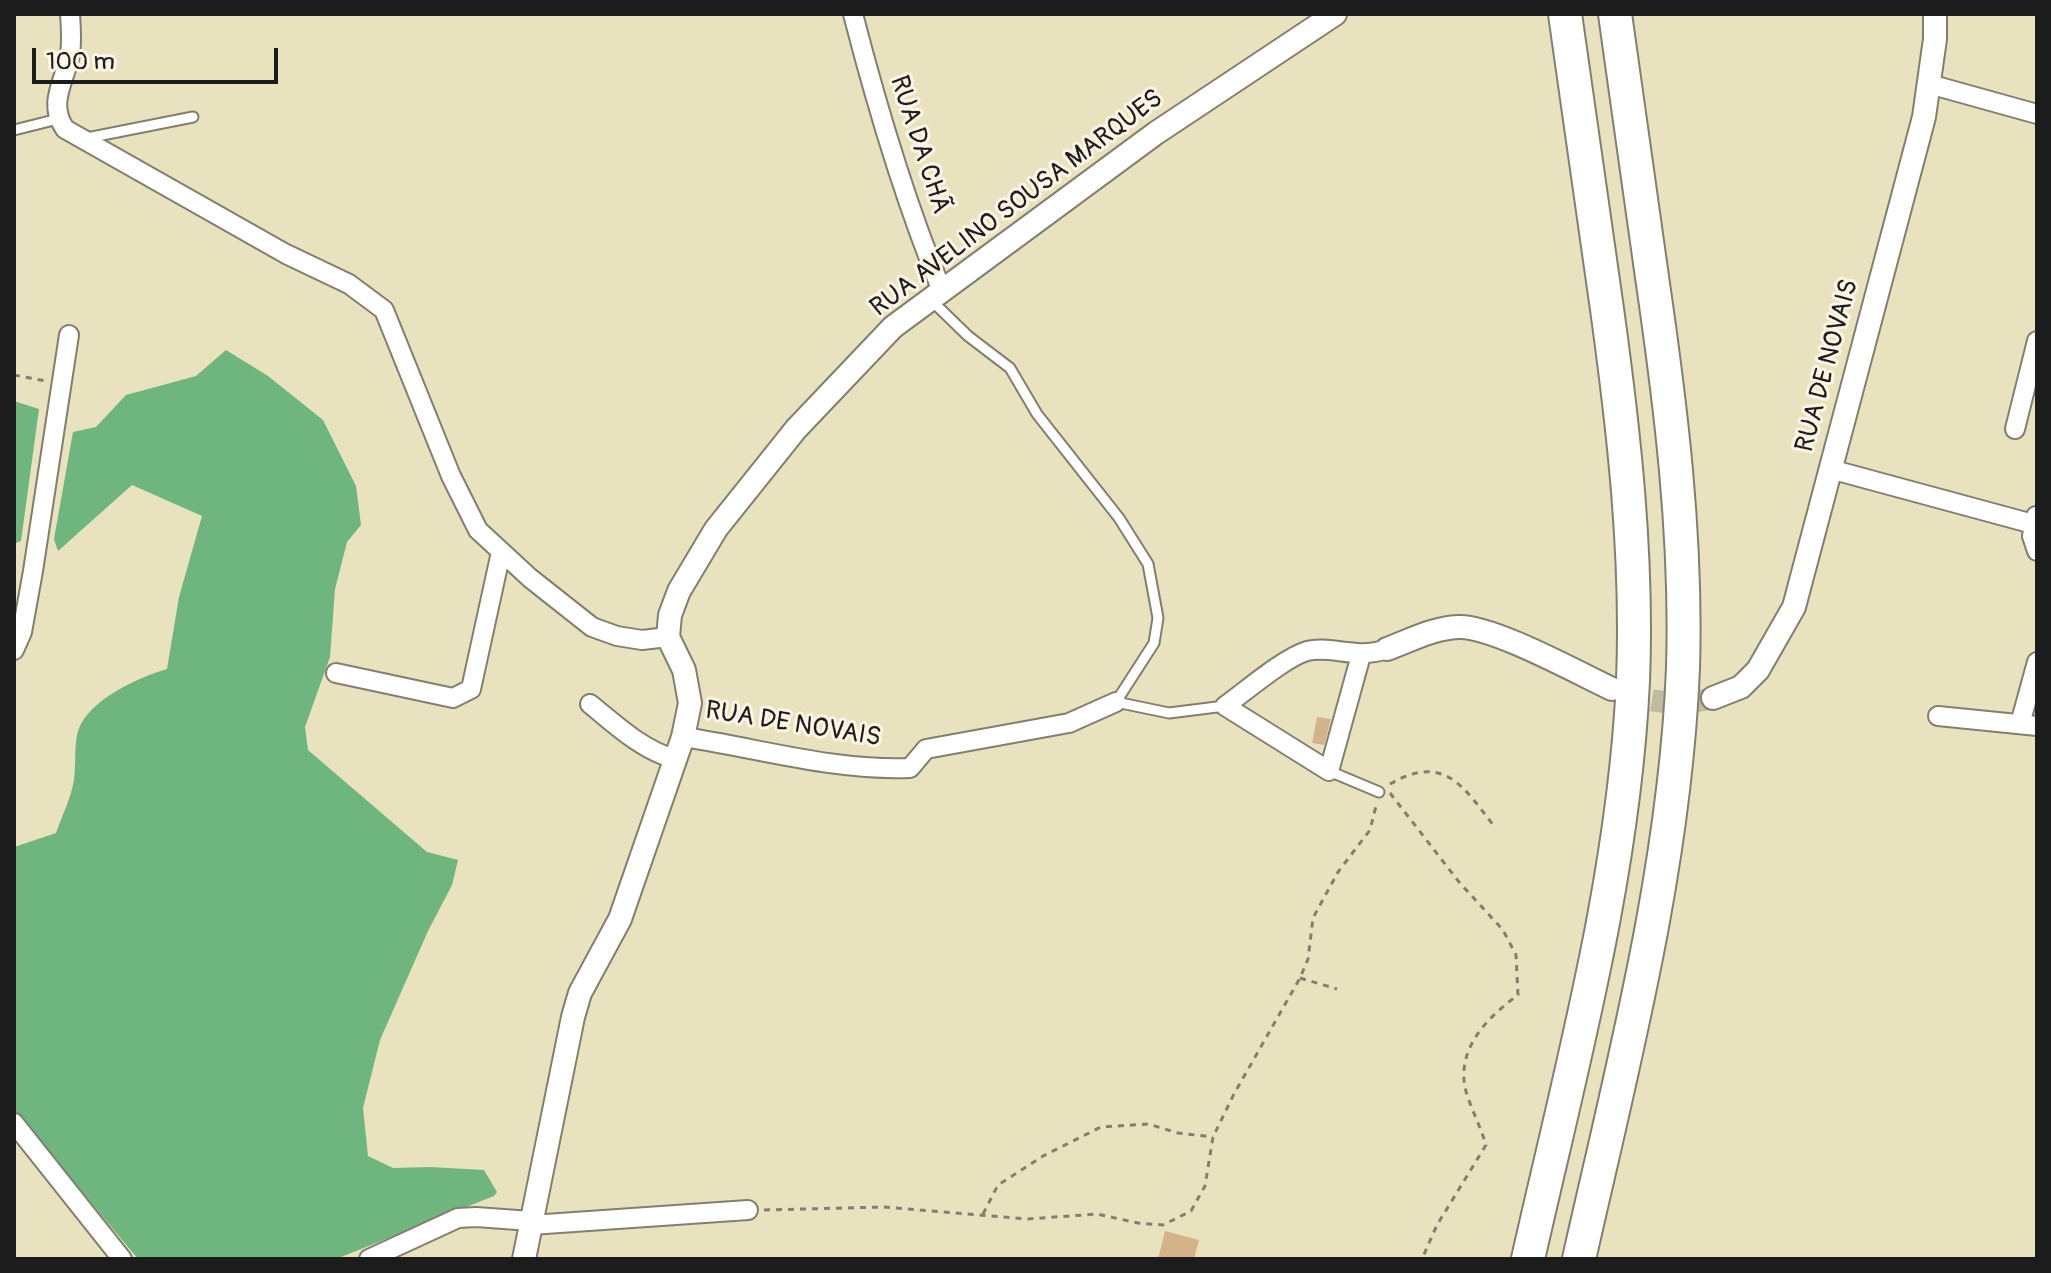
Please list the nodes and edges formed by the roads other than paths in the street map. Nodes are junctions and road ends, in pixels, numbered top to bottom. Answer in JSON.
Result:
{"nodes":[{"id":1,"x":70,"y":14,"type":"edge"},
{"id":2,"x":853,"y":14,"type":"edge"},
{"id":3,"x":1335,"y":14,"type":"edge"},
{"id":4,"x":1565,"y":14,"type":"edge"},
{"id":5,"x":1615,"y":14,"type":"edge"},
{"id":6,"x":1935,"y":14,"type":"edge"},
{"id":7,"x":1929,"y":84,"type":"junction"},
{"id":8,"x":2037,"y":114,"type":"edge"},
{"id":9,"x":193,"y":117,"type":"dead end"},
{"id":10,"x":58,"y":119,"type":"junction"},
{"id":11,"x":14,"y":130,"type":"edge"},
{"id":12,"x":80,"y":139,"type":"junction"},
{"id":13,"x":936,"y":295,"type":"junction"},
{"id":14,"x":69,"y":335,"type":"dead end"},
{"id":15,"x":2037,"y":341,"type":"edge"},
{"id":16,"x":2015,"y":429,"type":"dead end"},
{"id":17,"x":1830,"y":469,"type":"junction"},
{"id":18,"x":2035,"y":519,"type":"edge"},
{"id":19,"x":2037,"y":551,"type":"edge"},
{"id":20,"x":501,"y":552,"type":"junction"},
{"id":21,"x":668,"y":637,"type":"junction"},
{"id":22,"x":1387,"y":649,"type":"joint"},
{"id":23,"x":14,"y":650,"type":"edge"},
{"id":24,"x":1361,"y":655,"type":"junction"},
{"id":25,"x":2037,"y":662,"type":"edge"},
{"id":26,"x":336,"y":673,"type":"dead end"},
{"id":27,"x":1612,"y":689,"type":"tunnel mouth"},
{"id":28,"x":1713,"y":698,"type":"tunnel mouth"},
{"id":29,"x":1116,"y":702,"type":"junction"},
{"id":30,"x":590,"y":704,"type":"dead end"},
{"id":31,"x":1225,"y":706,"type":"junction"},
{"id":32,"x":1938,"y":716,"type":"dead end"},
{"id":33,"x":2028,"y":725,"type":"edge"},
{"id":34,"x":683,"y":737,"type":"junction"},
{"id":35,"x":675,"y":759,"type":"junction"},
{"id":36,"x":1329,"y":771,"type":"junction"},
{"id":37,"x":1382,"y":789,"type":"road end"},
{"id":38,"x":14,"y":1123,"type":"edge"},
{"id":39,"x":748,"y":1210,"type":"road end"},
{"id":40,"x":531,"y":1223,"type":"junction"},
{"id":41,"x":122,"y":1259,"type":"edge"},
{"id":42,"x":369,"y":1259,"type":"edge"},
{"id":43,"x":524,"y":1259,"type":"edge"},
{"id":44,"x":1528,"y":1259,"type":"edge"},
{"id":45,"x":1579,"y":1259,"type":"edge"}],
"edges":[{"from":1,"to":10,"type":"street"},
{"from":2,"to":13,"type":"street","name":"RUA DA CHÃ"},
{"from":3,"to":13,"type":"street","name":"RUA AVELINO SOUSA MARQUES"},
{"from":4,"to":44,"type":"highway"},
{"from":5,"to":45,"type":"highway"},
{"from":6,"to":7,"type":"street","name":"RUA DE NOVAIS"},
{"from":7,"to":8,"type":"street"},
{"from":7,"to":17,"type":"street","name":"RUA DE NOVAIS"},
{"from":9,"to":12,"type":"lane"},
{"from":10,"to":11,"type":"lane"},
{"from":10,"to":12,"type":"street"},
{"from":12,"to":20,"type":"street"},
{"from":13,"to":21,"type":"street","name":"RUA AVELINO SOUSA MARQUES"},
{"from":13,"to":29,"type":"lane"},
{"from":14,"to":23,"type":"street"},
{"from":15,"to":16,"type":"street"},
{"from":17,"to":18,"type":"street"},
{"from":17,"to":28,"type":"street","name":"RUA DE NOVAIS"},
{"from":18,"to":19,"type":"street"},
{"from":20,"to":21,"type":"street"},
{"from":20,"to":26,"type":"street"},
{"from":21,"to":34,"type":"street"},
{"from":22,"to":24,"type":"street"},
{"from":22,"to":27,"type":"street"},
{"from":24,"to":31,"type":"street"},
{"from":24,"to":36,"type":"street"},
{"from":25,"to":33,"type":"street"},
{"from":29,"to":31,"type":"lane"},
{"from":29,"to":34,"type":"street","name":"RUA DE NOVAIS"},
{"from":30,"to":35,"type":"street"},
{"from":31,"to":36,"type":"street"},
{"from":32,"to":33,"type":"street"},
{"from":34,"to":35,"type":"street"},
{"from":35,"to":40,"type":"street"},
{"from":36,"to":37,"type":"lane"},
{"from":38,"to":41,"type":"street"},
{"from":39,"to":40,"type":"street"},
{"from":40,"to":42,"type":"street"},
{"from":40,"to":43,"type":"street"}]}
